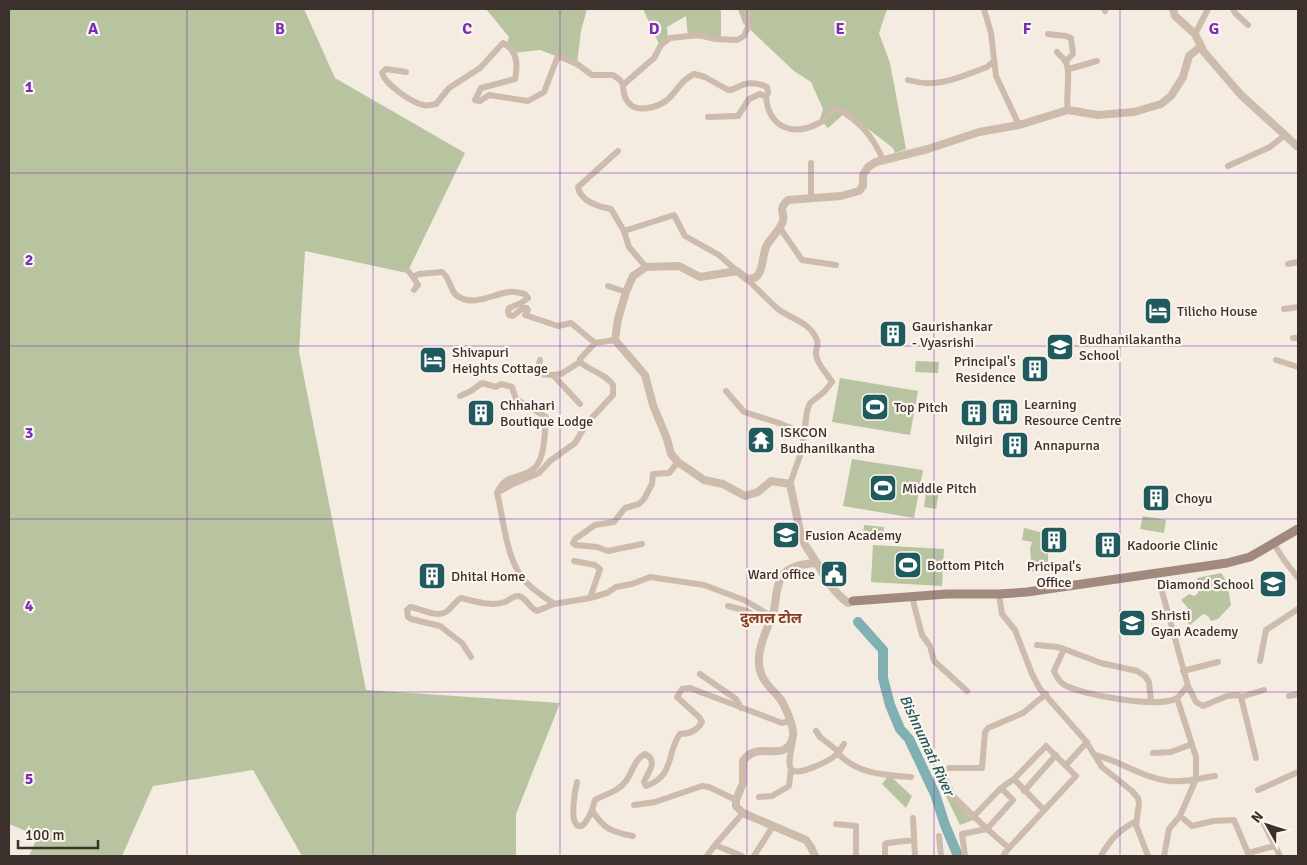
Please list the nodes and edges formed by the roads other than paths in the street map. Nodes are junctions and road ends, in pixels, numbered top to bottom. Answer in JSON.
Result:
{"nodes":[{"id":1,"x":747,"y":9,"type":"edge"},
{"id":2,"x":984,"y":9,"type":"edge"},
{"id":3,"x":1174,"y":9,"type":"edge"},
{"id":4,"x":1208,"y":9,"type":"edge"},
{"id":5,"x":1233,"y":9,"type":"edge"},
{"id":6,"x":1248,"y":25,"type":"dead end"},
{"id":7,"x":1048,"y":34,"type":"dead end"},
{"id":8,"x":1195,"y":34,"type":"junction"},
{"id":9,"x":1200,"y":46,"type":"junction"},
{"id":10,"x":1057,"y":52,"type":"dead end"},
{"id":11,"x":1066,"y":61,"type":"junction"},
{"id":12,"x":1098,"y":61,"type":"dead end"},
{"id":13,"x":993,"y":62,"type":"junction"},
{"id":14,"x":1069,"y":69,"type":"junction"},
{"id":15,"x":406,"y":72,"type":"dead end"},
{"id":16,"x":908,"y":80,"type":"dead end"},
{"id":17,"x":623,"y":85,"type":"junction"},
{"id":18,"x":766,"y":97,"type":"junction"},
{"id":19,"x":1068,"y":110,"type":"junction"},
{"id":20,"x":708,"y":117,"type":"dead end"},
{"id":21,"x":1019,"y":124,"type":"junction"},
{"id":22,"x":1285,"y":135,"type":"junction"},
{"id":23,"x":1298,"y":147,"type":"edge"},
{"id":24,"x":618,"y":151,"type":"dead end"},
{"id":25,"x":883,"y":160,"type":"junction"},
{"id":26,"x":811,"y":163,"type":"dead end"},
{"id":27,"x":1228,"y":166,"type":"dead end"},
{"id":28,"x":811,"y":198,"type":"junction"},
{"id":29,"x":780,"y":228,"type":"junction"},
{"id":30,"x":624,"y":231,"type":"junction"},
{"id":31,"x":1298,"y":262,"type":"edge"},
{"id":32,"x":1288,"y":264,"type":"dead end"},
{"id":33,"x":836,"y":265,"type":"dead end"},
{"id":34,"x":646,"y":267,"type":"junction"},
{"id":35,"x":737,"y":271,"type":"junction"},
{"id":36,"x":747,"y":279,"type":"junction"},
{"id":37,"x":608,"y":286,"type":"dead end"},
{"id":38,"x":414,"y":290,"type":"dead end"},
{"id":39,"x":626,"y":292,"type":"junction"},
{"id":40,"x":1298,"y":307,"type":"edge"},
{"id":41,"x":1284,"y":309,"type":"dead end"},
{"id":42,"x":615,"y":340,"type":"junction"},
{"id":43,"x":595,"y":343,"type":"junction"},
{"id":44,"x":540,"y":360,"type":"dead end"},
{"id":45,"x":1276,"y":360,"type":"dead end"},
{"id":46,"x":580,"y":362,"type":"junction"},
{"id":47,"x":1298,"y":367,"type":"edge"},
{"id":48,"x":553,"y":376,"type":"junction"},
{"id":49,"x":726,"y":391,"type":"dead end"},
{"id":50,"x":460,"y":396,"type":"dead end"},
{"id":51,"x":580,"y":404,"type":"dead end"},
{"id":52,"x":804,"y":433,"type":"junction"},
{"id":53,"x":678,"y":462,"type":"junction"},
{"id":54,"x":790,"y":484,"type":"junction"},
{"id":55,"x":497,"y":493,"type":"junction"},
{"id":56,"x":1298,"y":529,"type":"edge"},
{"id":57,"x":642,"y":544,"type":"dead end"},
{"id":58,"x":1274,"y":544,"type":"junction"},
{"id":59,"x":574,"y":561,"type":"dead end"},
{"id":60,"x":817,"y":564,"type":"junction"},
{"id":61,"x":1157,"y":572,"type":"junction"},
{"id":62,"x":1298,"y":578,"type":"edge"},
{"id":63,"x":999,"y":594,"type":"junction"},
{"id":64,"x":912,"y":597,"type":"junction"},
{"id":65,"x":590,"y":598,"type":"junction"},
{"id":66,"x":853,"y":601,"type":"joint"},
{"id":67,"x":554,"y":604,"type":"junction"},
{"id":68,"x":728,"y":606,"type":"dead end"},
{"id":69,"x":1298,"y":609,"type":"edge"},
{"id":70,"x":771,"y":616,"type":"junction"},
{"id":71,"x":768,"y":624,"type":"junction"},
{"id":72,"x":1037,"y":645,"type":"dead end"},
{"id":73,"x":1064,"y":649,"type":"junction"},
{"id":74,"x":471,"y":657,"type":"dead end"},
{"id":75,"x":1218,"y":662,"type":"dead end"},
{"id":76,"x":1260,"y":662,"type":"dead end"},
{"id":77,"x":1183,"y":671,"type":"junction"},
{"id":78,"x":700,"y":674,"type":"dead end"},
{"id":79,"x":1188,"y":686,"type":"junction"},
{"id":80,"x":1264,"y":690,"type":"dead end"},
{"id":81,"x":967,"y":691,"type":"dead end"},
{"id":82,"x":1046,"y":694,"type":"junction"},
{"id":83,"x":1298,"y":694,"type":"edge"},
{"id":84,"x":1289,"y":696,"type":"dead end"},
{"id":85,"x":1241,"y":697,"type":"junction"},
{"id":86,"x":1177,"y":698,"type":"junction"},
{"id":87,"x":1151,"y":702,"type":"junction"},
{"id":88,"x":741,"y":708,"type":"junction"},
{"id":89,"x":790,"y":722,"type":"junction"},
{"id":90,"x":816,"y":731,"type":"dead end"},
{"id":91,"x":793,"y":737,"type":"junction"},
{"id":92,"x":1087,"y":742,"type":"junction"},
{"id":93,"x":844,"y":744,"type":"dead end"},
{"id":94,"x":1192,"y":744,"type":"junction"},
{"id":95,"x":838,"y":753,"type":"junction"},
{"id":96,"x":1153,"y":753,"type":"dead end"},
{"id":97,"x":1056,"y":755,"type":"junction"},
{"id":98,"x":1095,"y":755,"type":"junction"},
{"id":99,"x":1256,"y":758,"type":"dead end"},
{"id":100,"x":1066,"y":765,"type":"junction"},
{"id":101,"x":949,"y":768,"type":"dead end"},
{"id":102,"x":791,"y":769,"type":"junction"},
{"id":103,"x":1298,"y":772,"type":"edge"},
{"id":104,"x":1216,"y":776,"type":"dead end"},
{"id":105,"x":911,"y":777,"type":"dead end"},
{"id":106,"x":944,"y":777,"type":"dead end"},
{"id":107,"x":1014,"y":779,"type":"junction"},
{"id":108,"x":1196,"y":779,"type":"junction"},
{"id":109,"x":577,"y":782,"type":"dead end"},
{"id":110,"x":1001,"y":788,"type":"junction"},
{"id":111,"x":1258,"y":790,"type":"dead end"},
{"id":112,"x":1024,"y":791,"type":"junction"},
{"id":113,"x":759,"y":797,"type":"dead end"},
{"id":114,"x":736,"y":800,"type":"junction"},
{"id":115,"x":634,"y":805,"type":"dead end"},
{"id":116,"x":592,"y":810,"type":"junction"},
{"id":117,"x":1044,"y":810,"type":"junction"},
{"id":118,"x":743,"y":813,"type":"junction"},
{"id":119,"x":1180,"y":816,"type":"junction"},
{"id":120,"x":974,"y":817,"type":"junction"},
{"id":121,"x":913,"y":818,"type":"dead end"},
{"id":122,"x":1135,"y":822,"type":"junction"},
{"id":123,"x":836,"y":824,"type":"dead end"},
{"id":124,"x":1264,"y":824,"type":"dead end"},
{"id":125,"x":773,"y":826,"type":"junction"},
{"id":126,"x":987,"y":829,"type":"junction"},
{"id":127,"x":633,"y":836,"type":"dead end"},
{"id":128,"x":939,"y":836,"type":"dead end"},
{"id":129,"x":914,"y":840,"type":"junction"},
{"id":130,"x":715,"y":845,"type":"junction"},
{"id":131,"x":1274,"y":846,"type":"junction"},
{"id":132,"x":1009,"y":848,"type":"junction"},
{"id":133,"x":1245,"y":854,"type":"edge"},
{"id":134,"x":707,"y":856,"type":"edge"},
{"id":135,"x":742,"y":856,"type":"edge"},
{"id":136,"x":754,"y":856,"type":"edge"},
{"id":137,"x":815,"y":856,"type":"edge"},
{"id":138,"x":856,"y":856,"type":"edge"},
{"id":139,"x":885,"y":856,"type":"edge"},
{"id":140,"x":915,"y":856,"type":"edge"},
{"id":141,"x":941,"y":856,"type":"edge"},
{"id":142,"x":965,"y":856,"type":"edge"},
{"id":143,"x":1006,"y":856,"type":"edge"},
{"id":144,"x":1101,"y":856,"type":"edge"},
{"id":145,"x":1148,"y":856,"type":"edge"},
{"id":146,"x":1164,"y":856,"type":"edge"},
{"id":147,"x":1280,"y":856,"type":"edge"}],
"edges":[{"from":1,"to":17,"type":"street"},
{"from":2,"to":13,"type":"street"},
{"from":3,"to":8,"type":"street"},
{"from":4,"to":8,"type":"street"},
{"from":5,"to":6,"type":"street"},
{"from":7,"to":11,"type":"street"},
{"from":8,"to":9,"type":"street"},
{"from":9,"to":19,"type":"street"},
{"from":9,"to":22,"type":"street"},
{"from":10,"to":11,"type":"street"},
{"from":11,"to":14,"type":"street"},
{"from":12,"to":14,"type":"street"},
{"from":13,"to":16,"type":"street"},
{"from":13,"to":21,"type":"street"},
{"from":14,"to":19,"type":"street"},
{"from":15,"to":17,"type":"street"},
{"from":17,"to":18,"type":"street"},
{"from":18,"to":20,"type":"street"},
{"from":18,"to":25,"type":"street"},
{"from":19,"to":21,"type":"street"},
{"from":21,"to":25,"type":"street"},
{"from":22,"to":23,"type":"street"},
{"from":22,"to":27,"type":"street"},
{"from":24,"to":30,"type":"street"},
{"from":25,"to":28,"type":"street"},
{"from":26,"to":28,"type":"street"},
{"from":28,"to":29,"type":"street"},
{"from":29,"to":33,"type":"street"},
{"from":29,"to":36,"type":"street"},
{"from":30,"to":34,"type":"street"},
{"from":30,"to":35,"type":"street"},
{"from":31,"to":32,"type":"street"},
{"from":34,"to":35,"type":"street"},
{"from":34,"to":39,"type":"street"},
{"from":35,"to":36,"type":"street"},
{"from":36,"to":52,"type":"street"},
{"from":37,"to":39,"type":"street"},
{"from":38,"to":43,"type":"street"},
{"from":39,"to":42,"type":"street"},
{"from":40,"to":41,"type":"street"},
{"from":42,"to":43,"type":"street"},
{"from":42,"to":53,"type":"street"},
{"from":43,"to":46,"type":"street"},
{"from":44,"to":48,"type":"street"},
{"from":45,"to":47,"type":"street"},
{"from":46,"to":48,"type":"street"},
{"from":46,"to":55,"type":"street"},
{"from":48,"to":51,"type":"street"},
{"from":49,"to":52,"type":"street"},
{"from":50,"to":55,"type":"street"},
{"from":52,"to":54,"type":"street"},
{"from":53,"to":54,"type":"street"},
{"from":53,"to":57,"type":"street"},
{"from":54,"to":60,"type":"street"},
{"from":55,"to":67,"type":"street"},
{"from":56,"to":58,"type":"main road"},
{"from":58,"to":61,"type":"main road"},
{"from":58,"to":62,"type":"street"},
{"from":59,"to":65,"type":"street"},
{"from":60,"to":66,"type":"street"},
{"from":60,"to":70,"type":"street"},
{"from":61,"to":63,"type":"main road"},
{"from":61,"to":77,"type":"street"},
{"from":63,"to":64,"type":"main road"},
{"from":63,"to":82,"type":"street"},
{"from":64,"to":66,"type":"main road"},
{"from":64,"to":81,"type":"street"},
{"from":65,"to":67,"type":"street"},
{"from":65,"to":70,"type":"street"},
{"from":67,"to":74,"type":"street"},
{"from":68,"to":71,"type":"street"},
{"from":69,"to":76,"type":"street"},
{"from":70,"to":71,"type":"street"},
{"from":71,"to":89,"type":"street"},
{"from":72,"to":73,"type":"street"},
{"from":73,"to":87,"type":"street"},
{"from":73,"to":87,"type":"street"},
{"from":75,"to":77,"type":"street"},
{"from":77,"to":79,"type":"street"},
{"from":78,"to":88,"type":"street"},
{"from":79,"to":85,"type":"street"},
{"from":79,"to":86,"type":"street"},
{"from":80,"to":85,"type":"street"},
{"from":82,"to":92,"type":"street"},
{"from":82,"to":101,"type":"street"},
{"from":83,"to":84,"type":"street"},
{"from":85,"to":99,"type":"street"},
{"from":86,"to":87,"type":"street"},
{"from":86,"to":94,"type":"street"},
{"from":88,"to":89,"type":"street"},
{"from":88,"to":116,"type":"street"},
{"from":89,"to":91,"type":"street"},
{"from":90,"to":95,"type":"street"},
{"from":91,"to":102,"type":"street"},
{"from":91,"to":114,"type":"street"},
{"from":92,"to":98,"type":"street"},
{"from":92,"to":100,"type":"street"},
{"from":93,"to":95,"type":"street"},
{"from":94,"to":96,"type":"street"},
{"from":94,"to":108,"type":"street"},
{"from":95,"to":102,"type":"street"},
{"from":95,"to":105,"type":"street"},
{"from":97,"to":100,"type":"street"},
{"from":97,"to":107,"type":"street"},
{"from":97,"to":112,"type":"street"},
{"from":98,"to":108,"type":"street"},
{"from":98,"to":122,"type":"street"},
{"from":100,"to":117,"type":"street"},
{"from":102,"to":113,"type":"street"},
{"from":103,"to":111,"type":"street"},
{"from":104,"to":108,"type":"street"},
{"from":106,"to":120,"type":"street"},
{"from":107,"to":110,"type":"street"},
{"from":107,"to":112,"type":"street"},
{"from":108,"to":119,"type":"street"},
{"from":109,"to":116,"type":"street"},
{"from":110,"to":120,"type":"street"},
{"from":110,"to":126,"type":"street"},
{"from":112,"to":117,"type":"street"},
{"from":114,"to":115,"type":"street"},
{"from":114,"to":118,"type":"street"},
{"from":116,"to":127,"type":"street"},
{"from":117,"to":132,"type":"street"},
{"from":118,"to":125,"type":"street"},
{"from":118,"to":130,"type":"street"},
{"from":119,"to":133,"type":"street"},
{"from":119,"to":146,"type":"street"},
{"from":120,"to":126,"type":"street"},
{"from":121,"to":129,"type":"street"},
{"from":122,"to":144,"type":"street"},
{"from":122,"to":145,"type":"street"},
{"from":123,"to":138,"type":"street"},
{"from":124,"to":131,"type":"street"},
{"from":125,"to":136,"type":"street"},
{"from":125,"to":137,"type":"street"},
{"from":126,"to":132,"type":"street"},
{"from":126,"to":142,"type":"street"},
{"from":128,"to":141,"type":"street"},
{"from":129,"to":139,"type":"street"},
{"from":129,"to":140,"type":"street"},
{"from":130,"to":134,"type":"street"},
{"from":130,"to":135,"type":"street"},
{"from":131,"to":133,"type":"street"},
{"from":131,"to":147,"type":"street"},
{"from":132,"to":143,"type":"street"}]}
